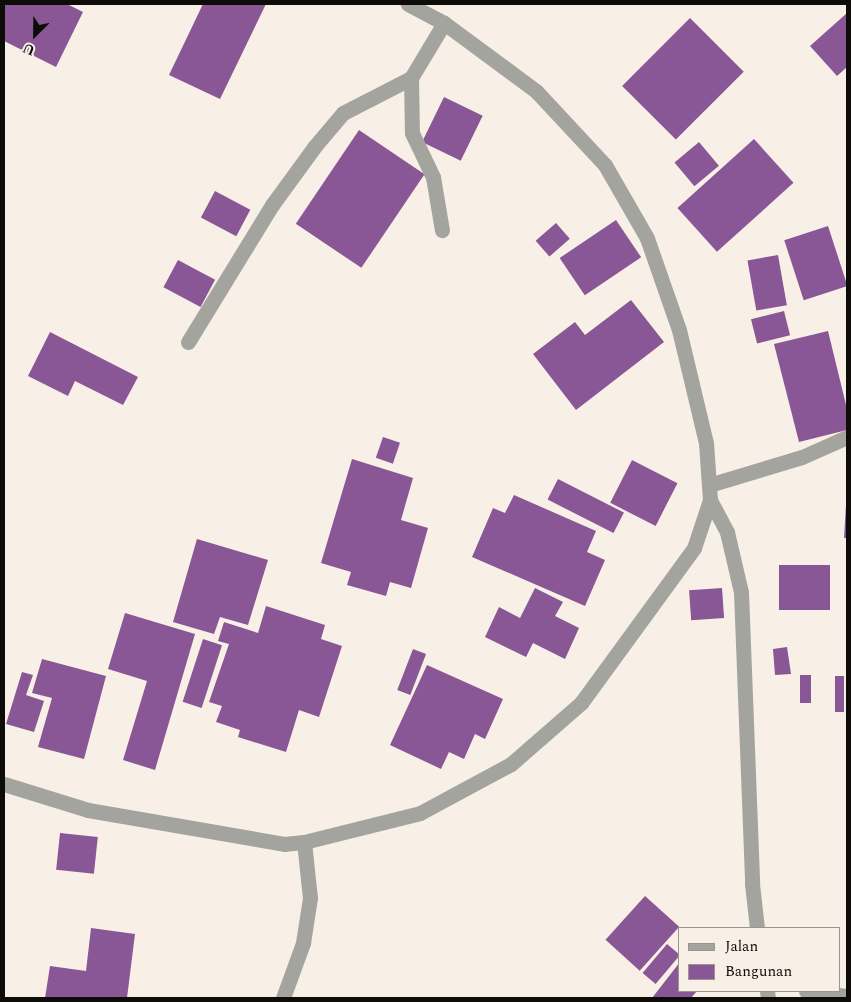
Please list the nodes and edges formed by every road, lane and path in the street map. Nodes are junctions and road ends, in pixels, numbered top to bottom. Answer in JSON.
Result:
{"nodes":[{"id":1,"x":408,"y":4,"type":"edge"},
{"id":2,"x":444,"y":23,"type":"junction"},
{"id":3,"x":411,"y":78,"type":"junction"},
{"id":4,"x":442,"y":230,"type":"dead end"},
{"id":5,"x":188,"y":342,"type":"dead end"},
{"id":6,"x":847,"y":437,"type":"edge"},
{"id":7,"x":710,"y":492,"type":"junction"},
{"id":8,"x":4,"y":784,"type":"edge"},
{"id":9,"x":304,"y":842,"type":"junction"},
{"id":10,"x":757,"y":927,"type":"edge"},
{"id":11,"x":814,"y":992,"type":"edge"},
{"id":12,"x":847,"y":996,"type":"edge"},
{"id":13,"x":283,"y":998,"type":"edge"}],
"edges":[{"from":1,"to":2,"type":"street"},
{"from":2,"to":3,"type":"street"},
{"from":2,"to":7,"type":"street"},
{"from":3,"to":4,"type":"street"},
{"from":3,"to":5,"type":"street"},
{"from":6,"to":7,"type":"street"},
{"from":7,"to":9,"type":"street"},
{"from":7,"to":10,"type":"street"},
{"from":8,"to":9,"type":"street"},
{"from":9,"to":13,"type":"street"},
{"from":11,"to":12,"type":"street"}]}
